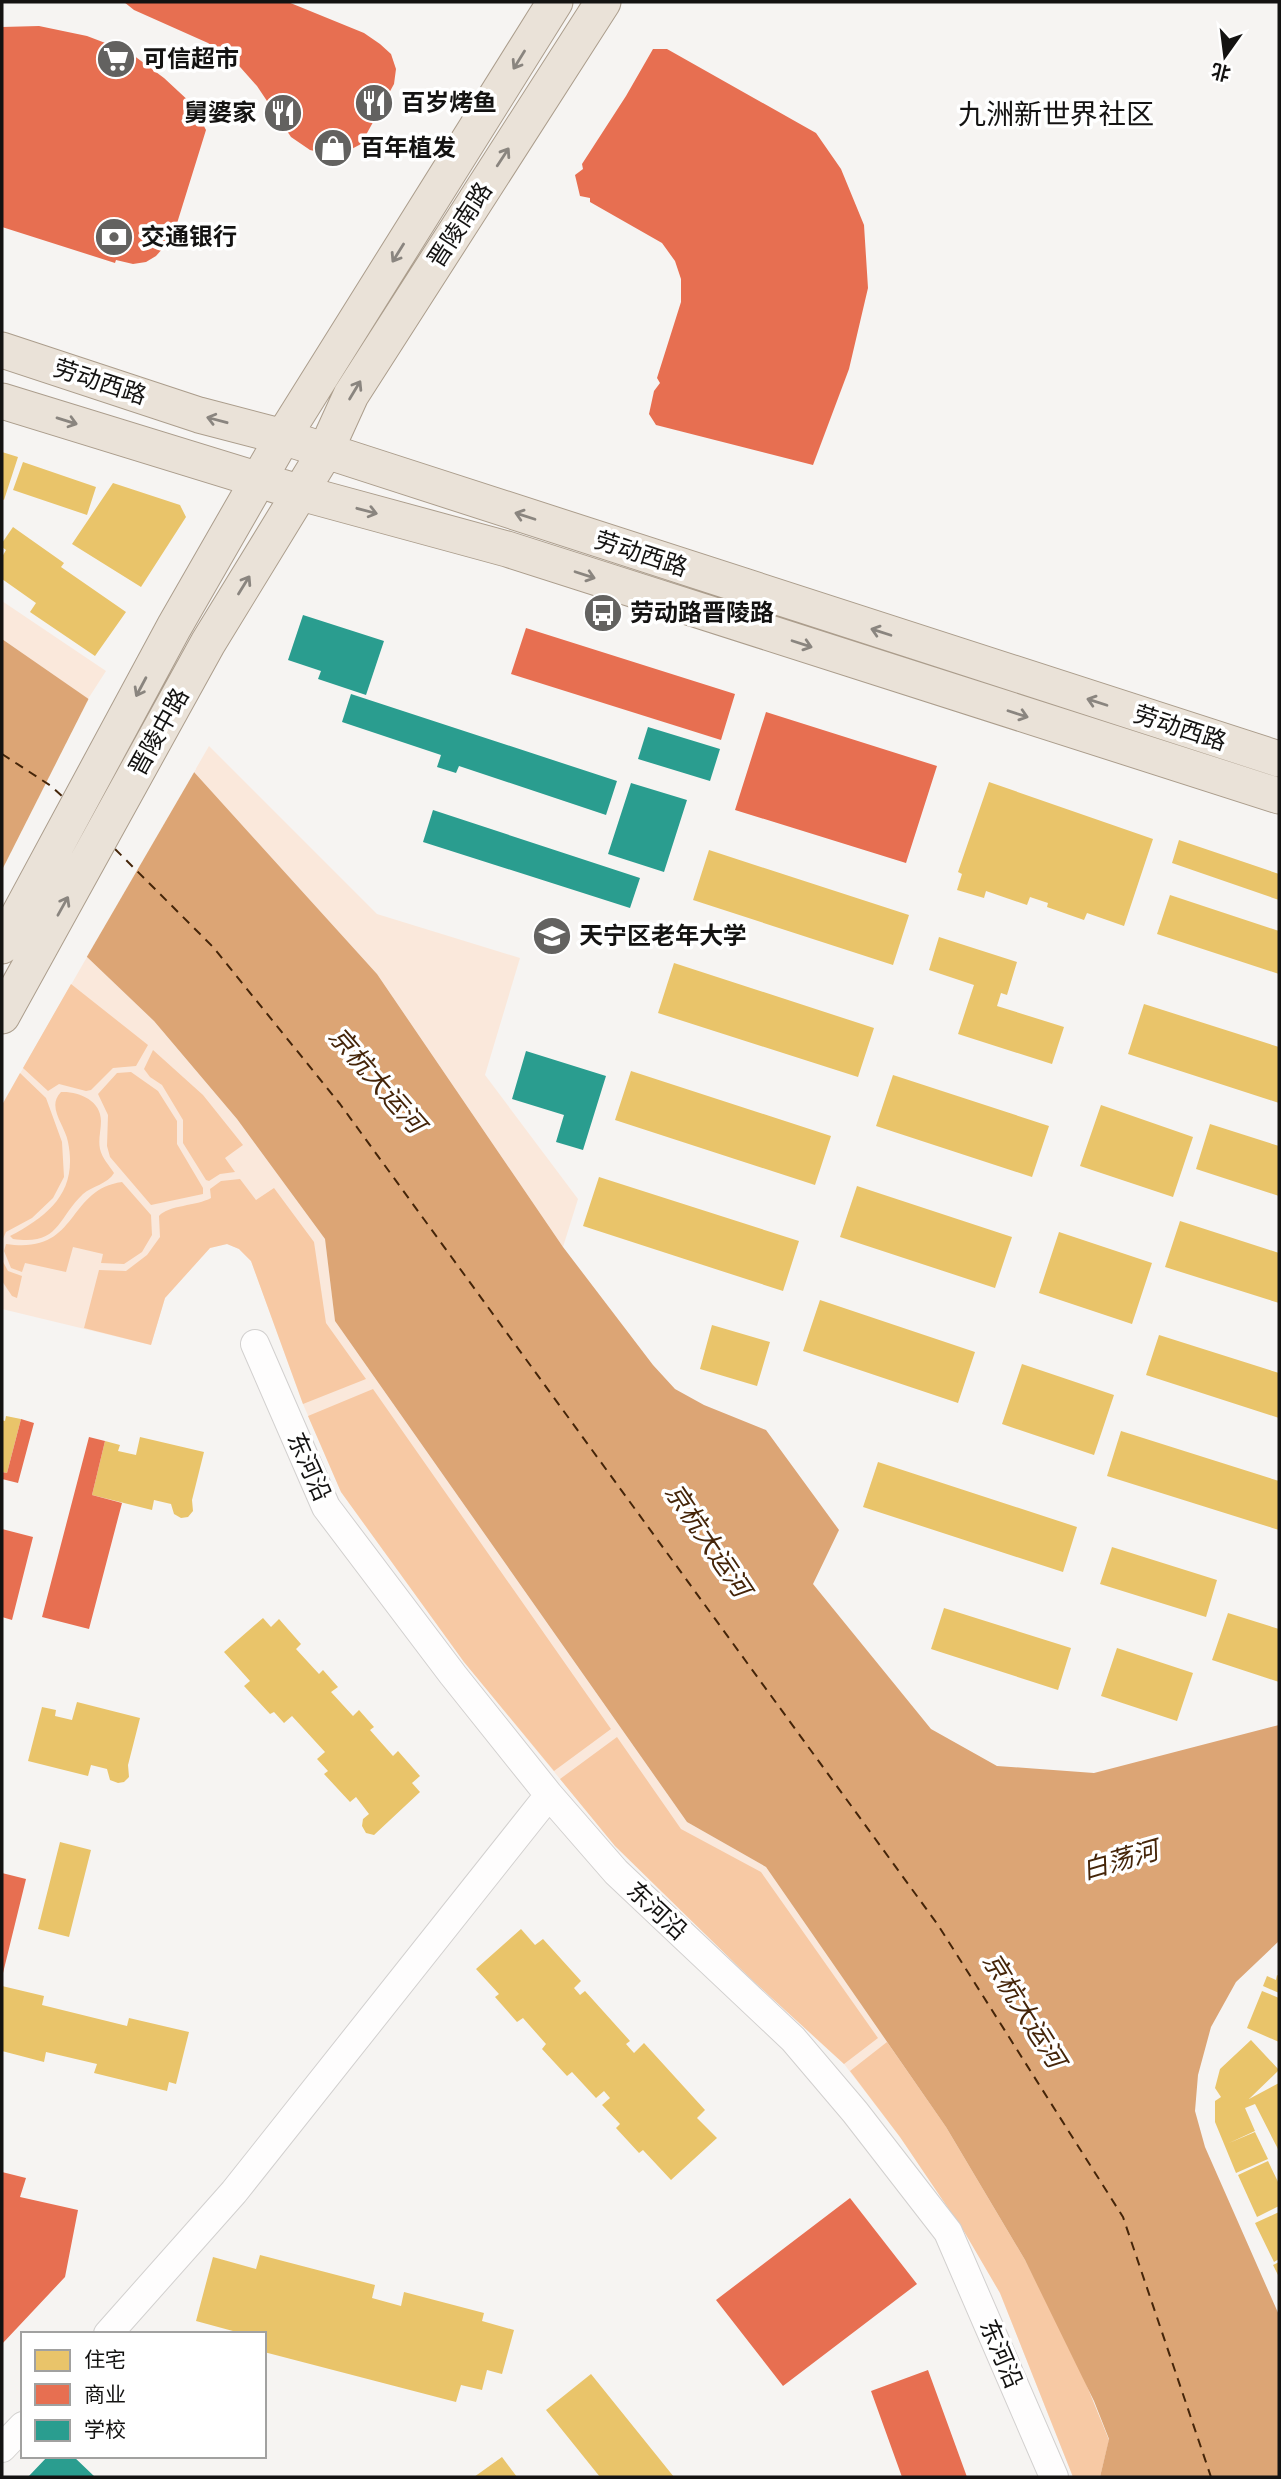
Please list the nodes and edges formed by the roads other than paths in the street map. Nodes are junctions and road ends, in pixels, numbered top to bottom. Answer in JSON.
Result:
{"nodes":[{"id":1,"x":555,"y":2,"type":"edge"},
{"id":2,"x":603,"y":2,"type":"edge"},
{"id":3,"x":2,"y":349,"type":"edge"},
{"id":4,"x":2,"y":401,"type":"edge"},
{"id":5,"x":283,"y":437,"type":"junction"},
{"id":6,"x":325,"y":452,"type":"junction"},
{"id":7,"x":258,"y":481,"type":"junction"},
{"id":8,"x":301,"y":493,"type":"junction"},
{"id":9,"x":1279,"y":759,"type":"edge"},
{"id":10,"x":1279,"y":796,"type":"edge"},
{"id":11,"x":2,"y":945,"type":"edge"},
{"id":12,"x":2,"y":1016,"type":"edge"},
{"id":13,"x":256,"y":1344,"type":"dead end"},
{"id":14,"x":549,"y":1795,"type":"junction"},
{"id":15,"x":110,"y":2332,"type":"edge"},
{"id":16,"x":21,"y":2428,"type":"edge"},
{"id":17,"x":2,"y":2448,"type":"edge"},
{"id":18,"x":1054,"y":2477,"type":"edge"}],
"edges":[{"from":1,"to":5,"type":"main road","name":"晋陵南路","one_way":true},
{"from":6,"to":2,"type":"main road","name":"晋陵南路","one_way":true},
{"from":5,"to":3,"type":"main road","name":"劳动西路","one_way":true},
{"from":4,"to":7,"type":"main road","name":"劳动西路","one_way":true},
{"from":5,"to":6,"type":"main road","name":"劳动西路"},
{"from":5,"to":7,"type":"main road","name":"晋陵中路"},
{"from":6,"to":8,"type":"main road","name":"晋陵中路"},
{"from":9,"to":6,"type":"main road","name":"劳动西路","one_way":true},
{"from":7,"to":8,"type":"main road","name":"劳动西路"},
{"from":7,"to":11,"type":"main road","name":"晋陵中路","one_way":true},
{"from":8,"to":10,"type":"main road","name":"劳动西路","one_way":true},
{"from":12,"to":8,"type":"main road","name":"晋陵中路","one_way":true},
{"from":13,"to":14,"type":"street","name":"东河沿"},
{"from":14,"to":15,"type":"street"},
{"from":14,"to":18,"type":"street","name":"东河沿"},
{"from":16,"to":17,"type":"street"}]}
